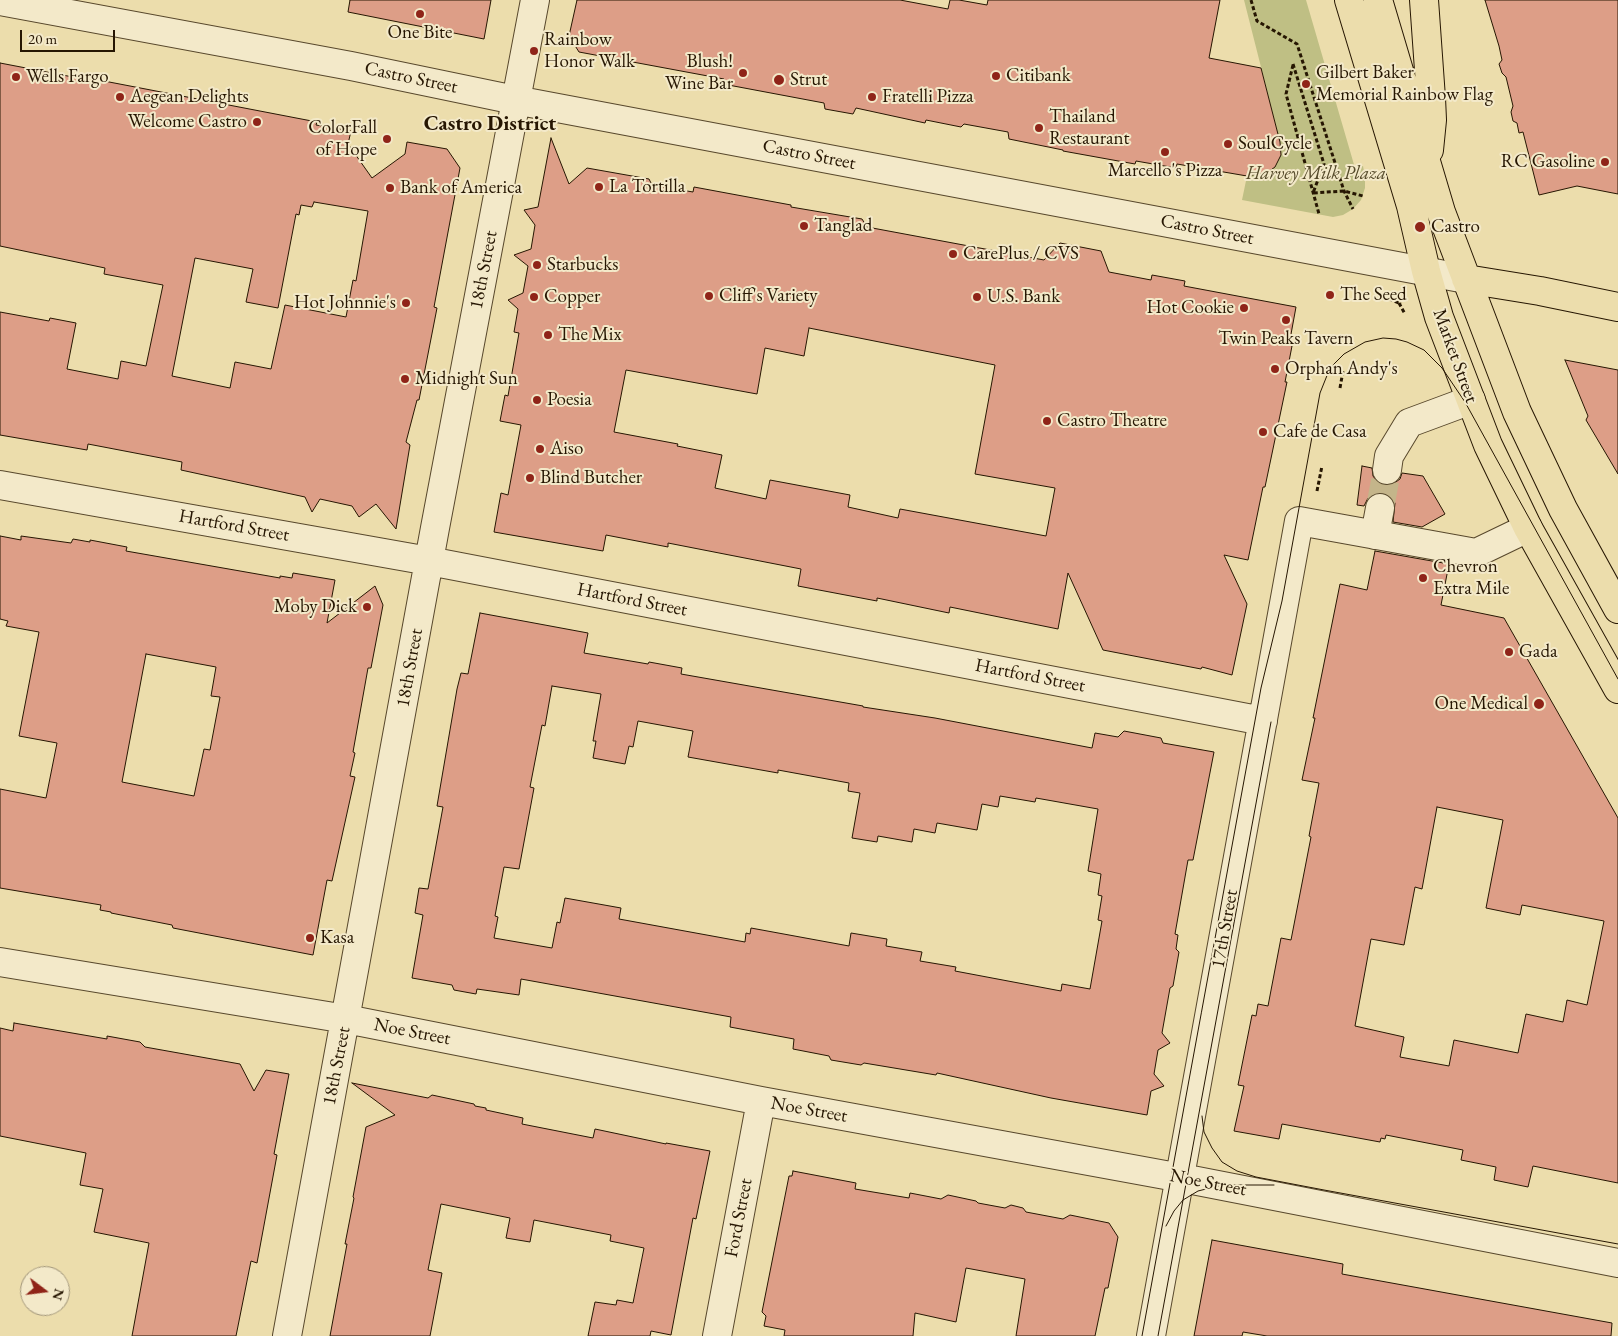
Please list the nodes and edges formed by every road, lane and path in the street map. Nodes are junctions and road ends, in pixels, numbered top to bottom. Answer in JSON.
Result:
{"nodes":[{"id":1,"x":535,"y":0,"type":"edge"},
{"id":2,"x":1251,"y":0,"type":"edge"},
{"id":3,"x":1349,"y":0,"type":"edge"},
{"id":4,"x":1378,"y":0,"type":"edge"},
{"id":5,"x":1424,"y":0,"type":"edge"},
{"id":6,"x":0,"y":1,"type":"edge"},
{"id":7,"x":515,"y":100,"type":"junction"},
{"id":8,"x":1426,"y":164,"type":"junction"},
{"id":9,"x":1344,"y":191,"type":"junction"},
{"id":10,"x":1313,"y":193,"type":"junction"},
{"id":11,"x":1363,"y":196,"type":"dead end"},
{"id":12,"x":1353,"y":209,"type":"dead end"},
{"id":13,"x":1319,"y":214,"type":"dead end"},
{"id":14,"x":1426,"y":271,"type":"junction"},
{"id":15,"x":1466,"y":279,"type":"junction"},
{"id":16,"x":1379,"y":295,"type":"dead end"},
{"id":17,"x":1399,"y":303,"type":"dead end"},
{"id":18,"x":1618,"y":307,"type":"edge"},
{"id":19,"x":1343,"y":371,"type":"dead end"},
{"id":20,"x":1340,"y":388,"type":"dead end"},
{"id":21,"x":1471,"y":400,"type":"junction"},
{"id":22,"x":1322,"y":466,"type":"dead end"},
{"id":23,"x":1387,"y":470,"type":"tunnel mouth"},
{"id":24,"x":0,"y":485,"type":"edge"},
{"id":25,"x":1317,"y":491,"type":"dead end"},
{"id":26,"x":1380,"y":508,"type":"tunnel mouth"},
{"id":27,"x":1528,"y":528,"type":"junction"},
{"id":28,"x":1375,"y":535,"type":"junction"},
{"id":29,"x":429,"y":561,"type":"junction"},
{"id":30,"x":1618,"y":609,"type":"edge"},
{"id":31,"x":1618,"y":689,"type":"edge"},
{"id":32,"x":1263,"y":721,"type":"junction"},
{"id":33,"x":0,"y":962,"type":"edge"},
{"id":34,"x":346,"y":1019,"type":"junction"},
{"id":35,"x":762,"y":1101,"type":"junction"},
{"id":36,"x":1180,"y":1178,"type":"junction"},
{"id":37,"x":1618,"y":1263,"type":"edge"},
{"id":38,"x":286,"y":1336,"type":"edge"},
{"id":39,"x":717,"y":1336,"type":"edge"},
{"id":40,"x":1151,"y":1336,"type":"edge"}],
"edges":[{"from":1,"to":7,"type":"street","name":"18th Street"},
{"from":2,"to":9,"type":"path"},
{"from":3,"to":14,"type":"main road","name":"Market Street"},
{"from":4,"to":8,"type":"main road","name":"Market Street"},
{"from":5,"to":8,"type":"main road"},
{"from":6,"to":7,"type":"street","name":"Castro Street"},
{"from":7,"to":14,"type":"street","name":"Castro Street"},
{"from":7,"to":29,"type":"street","name":"18th Street"},
{"from":8,"to":15,"type":"main road","name":"Market Street"},
{"from":9,"to":10,"type":"path"},
{"from":9,"to":11,"type":"path"},
{"from":9,"to":12,"type":"path"},
{"from":10,"to":10,"type":"path"},
{"from":10,"to":13,"type":"path"},
{"from":14,"to":15,"type":"street","name":"Castro Street"},
{"from":14,"to":21,"type":"main road","name":"Market Street"},
{"from":15,"to":18,"type":"main road","name":"Castro Street"},
{"from":15,"to":30,"type":"main road","name":"Market Street"},
{"from":16,"to":17,"type":"path"},
{"from":19,"to":20,"type":"path"},
{"from":21,"to":23,"type":"street"},
{"from":21,"to":27,"type":"main road","name":"Market Street"},
{"from":22,"to":25,"type":"path"},
{"from":24,"to":29,"type":"street","name":"Hartford Street"},
{"from":26,"to":28,"type":"street"},
{"from":27,"to":28,"type":"street"},
{"from":27,"to":31,"type":"main road","name":"Market Street"},
{"from":28,"to":32,"type":"street","name":"17th Street"},
{"from":29,"to":32,"type":"street","name":"Hartford Street"},
{"from":29,"to":34,"type":"street","name":"18th Street"},
{"from":32,"to":36,"type":"street","name":"17th Street"},
{"from":33,"to":34,"type":"street","name":"Noe Street"},
{"from":34,"to":35,"type":"street","name":"Noe Street"},
{"from":34,"to":38,"type":"street","name":"18th Street"},
{"from":35,"to":36,"type":"street","name":"Noe Street"},
{"from":35,"to":39,"type":"street","name":"Ford Street"},
{"from":36,"to":37,"type":"street","name":"Noe Street"},
{"from":36,"to":40,"type":"street","name":"17th Street"}]}
